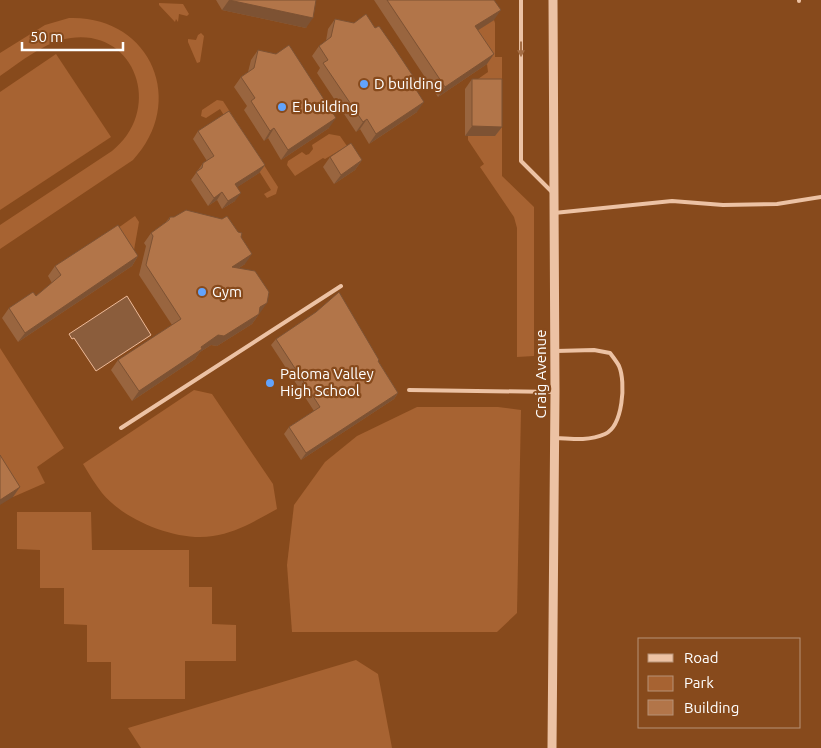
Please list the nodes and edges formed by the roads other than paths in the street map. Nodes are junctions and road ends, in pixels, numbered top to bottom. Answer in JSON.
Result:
{"nodes":[{"id":1,"x":521,"y":0,"type":"edge"},
{"id":2,"x":553,"y":0,"type":"edge"},
{"id":3,"x":554,"y":194,"type":"junction"},
{"id":4,"x":821,"y":197,"type":"edge"},
{"id":5,"x":554,"y":213,"type":"junction"},
{"id":6,"x":341,"y":286,"type":"dead end"},
{"id":7,"x":555,"y":351,"type":"junction"},
{"id":8,"x":409,"y":390,"type":"dead end"},
{"id":9,"x":555,"y":392,"type":"junction"},
{"id":10,"x":121,"y":428,"type":"dead end"},
{"id":11,"x":555,"y":438,"type":"junction"},
{"id":12,"x":552,"y":748,"type":"edge"}],
"edges":[{"from":1,"to":3,"type":"lane","one_way":true},
{"from":2,"to":3,"type":"street","name":"Craig Avenue"},
{"from":3,"to":5,"type":"street","name":"Craig Avenue"},
{"from":4,"to":5,"type":"lane"},
{"from":5,"to":7,"type":"street","name":"Craig Avenue"},
{"from":6,"to":10,"type":"lane"},
{"from":7,"to":9,"type":"street","name":"Craig Avenue"},
{"from":7,"to":11,"type":"lane"},
{"from":8,"to":9,"type":"lane"},
{"from":9,"to":11,"type":"street","name":"Craig Avenue"},
{"from":11,"to":12,"type":"street","name":"Craig Avenue"}]}
